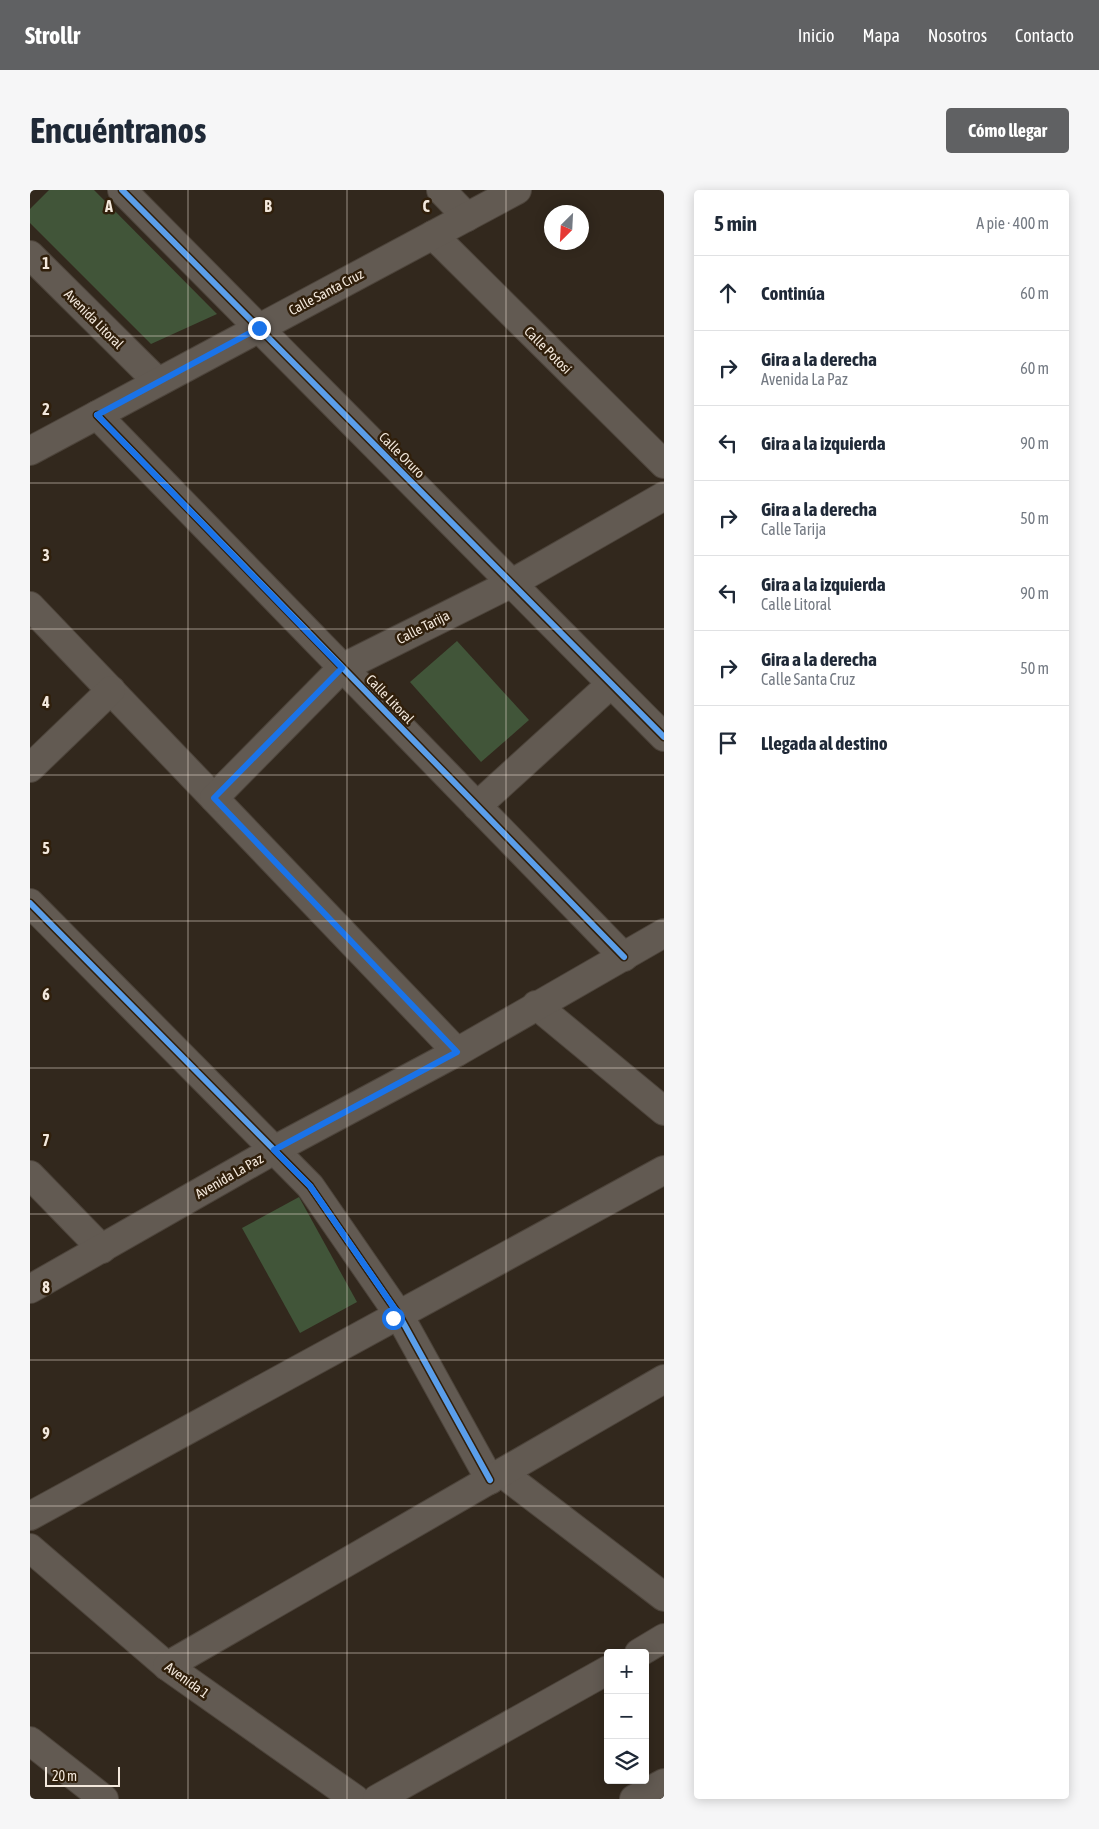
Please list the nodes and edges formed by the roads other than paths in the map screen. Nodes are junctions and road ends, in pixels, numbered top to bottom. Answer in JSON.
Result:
{"nodes":[{"id":1,"x":122,"y":190,"type":"edge"},
{"id":2,"x":441,"y":190,"type":"edge"},
{"id":3,"x":517,"y":190,"type":"edge"},
{"id":4,"x":467,"y":217,"type":"junction"},
{"id":5,"x":433,"y":235,"type":"junction"},
{"id":6,"x":30,"y":255,"type":"edge"},
{"id":7,"x":259,"y":328,"type":"junction"},
{"id":8,"x":158,"y":382,"type":"junction"},
{"id":9,"x":97,"y":415,"type":"junction"},
{"id":10,"x":30,"y":451,"type":"edge"},
{"id":11,"x":664,"y":464,"type":"edge"},
{"id":12,"x":664,"y":496,"type":"edge"},
{"id":13,"x":512,"y":583,"type":"junction"},
{"id":14,"x":30,"y":606,"type":"edge"},
{"id":15,"x":342,"y":668,"type":"junction"},
{"id":16,"x":611,"y":684,"type":"junction"},
{"id":17,"x":111,"y":690,"type":"junction"},
{"id":18,"x":664,"y":737,"type":"edge"},
{"id":19,"x":30,"y":768,"type":"edge"},
{"id":20,"x":214,"y":798,"type":"junction"},
{"id":21,"x":477,"y":806,"type":"junction"},
{"id":22,"x":30,"y":903,"type":"edge"},
{"id":23,"x":664,"y":933,"type":"edge"},
{"id":24,"x":624,"y":957,"type":"junction"},
{"id":25,"x":536,"y":1005,"type":"junction"},
{"id":26,"x":457,"y":1052,"type":"junction"},
{"id":27,"x":664,"y":1111,"type":"edge"},
{"id":28,"x":274,"y":1150,"type":"junction"},
{"id":29,"x":664,"y":1170,"type":"edge"},
{"id":30,"x":30,"y":1175,"type":"edge"},
{"id":31,"x":102,"y":1249,"type":"junction"},
{"id":32,"x":30,"y":1289,"type":"edge"},
{"id":33,"x":399,"y":1315,"type":"junction"},
{"id":34,"x":664,"y":1379,"type":"edge"},
{"id":35,"x":496,"y":1477,"type":"junction"},
{"id":36,"x":30,"y":1516,"type":"edge"},
{"id":37,"x":30,"y":1548,"type":"edge"},
{"id":38,"x":664,"y":1597,"type":"edge"},
{"id":39,"x":664,"y":1638,"type":"edge"},
{"id":40,"x":645,"y":1649,"type":"edge"},
{"id":41,"x":167,"y":1666,"type":"junction"},
{"id":42,"x":604,"y":1672,"type":"edge"},
{"id":43,"x":30,"y":1741,"type":"edge"},
{"id":44,"x":664,"y":1783,"type":"edge"},
{"id":45,"x":104,"y":1799,"type":"edge"},
{"id":46,"x":355,"y":1799,"type":"edge"},
{"id":47,"x":378,"y":1799,"type":"edge"},
{"id":48,"x":634,"y":1799,"type":"edge"}],
"edges":[{"from":1,"to":7,"type":"street","name":"Calle Oruro"},
{"from":2,"to":4,"type":"street"},
{"from":3,"to":4,"type":"street","name":"Calle Santa Cruz"},
{"from":4,"to":5,"type":"street","name":"Calle Santa Cruz"},
{"from":5,"to":7,"type":"street","name":"Calle Santa Cruz"},
{"from":5,"to":11,"type":"street","name":"Calle Potosi"},
{"from":6,"to":8,"type":"street","name":"Avenida Litoral"},
{"from":7,"to":8,"type":"street","name":"Calle Santa Cruz"},
{"from":7,"to":13,"type":"street","name":"Calle Oruro"},
{"from":8,"to":9,"type":"street","name":"Calle Santa Cruz"},
{"from":9,"to":10,"type":"street","name":"Calle Santa Cruz"},
{"from":9,"to":15,"type":"street","name":"Calle Litoral"},
{"from":12,"to":13,"type":"street","name":"Calle Tarija"},
{"from":13,"to":15,"type":"street","name":"Calle Tarija"},
{"from":13,"to":16,"type":"street","name":"Calle Oruro"},
{"from":14,"to":17,"type":"street"},
{"from":15,"to":20,"type":"street","name":"Calle Tarija"},
{"from":15,"to":21,"type":"street","name":"Calle Litoral"},
{"from":16,"to":18,"type":"street","name":"Calle Oruro"},
{"from":16,"to":21,"type":"street"},
{"from":17,"to":19,"type":"street"},
{"from":17,"to":20,"type":"street"},
{"from":20,"to":26,"type":"street"},
{"from":21,"to":24,"type":"street","name":"Calle Litoral"},
{"from":22,"to":28,"type":"street"},
{"from":23,"to":24,"type":"street","name":"Avenida La Paz"},
{"from":24,"to":25,"type":"street","name":"Avenida La Paz"},
{"from":25,"to":26,"type":"street","name":"Avenida La Paz"},
{"from":25,"to":27,"type":"street"},
{"from":26,"to":28,"type":"street","name":"Avenida La Paz"},
{"from":28,"to":31,"type":"street","name":"Avenida La Paz"},
{"from":28,"to":33,"type":"street"},
{"from":29,"to":33,"type":"street"},
{"from":30,"to":31,"type":"street"},
{"from":31,"to":32,"type":"street","name":"Avenida La Paz"},
{"from":33,"to":35,"type":"street"},
{"from":33,"to":36,"type":"street"},
{"from":34,"to":35,"type":"street"},
{"from":35,"to":38,"type":"street"},
{"from":35,"to":41,"type":"street"},
{"from":37,"to":41,"type":"street","name":"Avenida 1"},
{"from":39,"to":40,"type":"street"},
{"from":41,"to":46,"type":"street","name":"Avenida 1"},
{"from":42,"to":47,"type":"street"},
{"from":43,"to":45,"type":"street"},
{"from":44,"to":48,"type":"street"}]}
